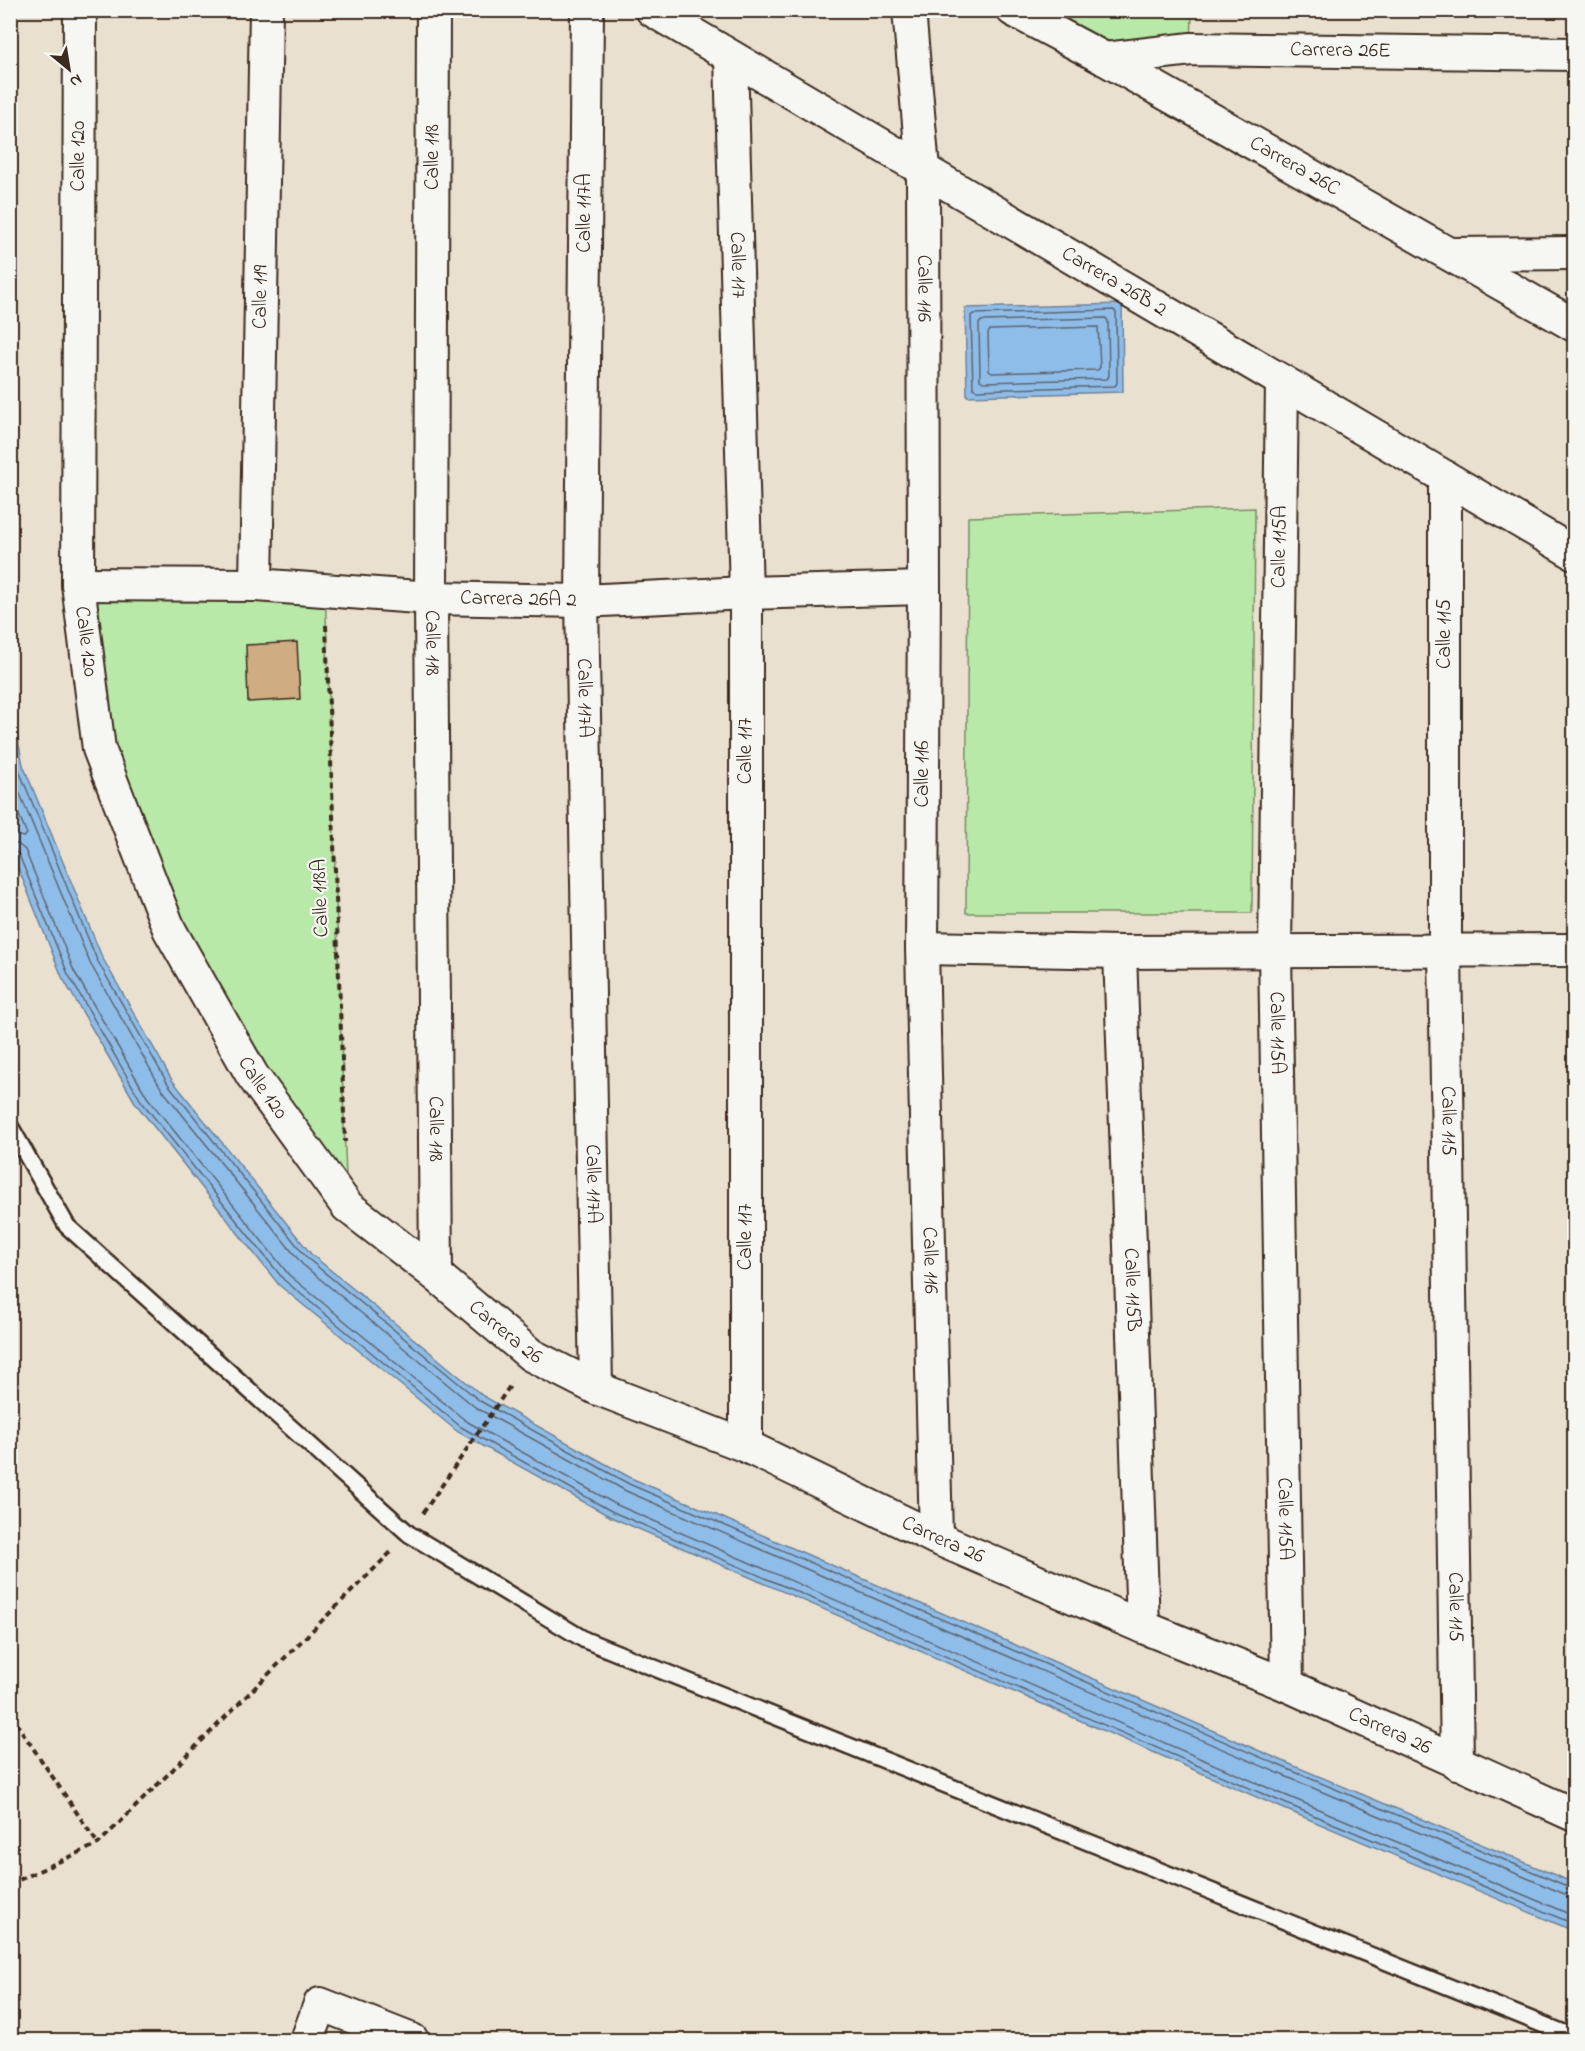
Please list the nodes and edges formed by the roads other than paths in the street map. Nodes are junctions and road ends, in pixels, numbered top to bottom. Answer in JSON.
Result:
{"nodes":[{"id":1,"x":80,"y":10,"type":"edge"},
{"id":2,"x":266,"y":10,"type":"edge"},
{"id":3,"x":434,"y":10,"type":"edge"},
{"id":4,"x":587,"y":10,"type":"edge"},
{"id":5,"x":652,"y":10,"type":"edge"},
{"id":6,"x":909,"y":10,"type":"edge"},
{"id":7,"x":1013,"y":10,"type":"edge"},
{"id":8,"x":1575,"y":54,"type":"edge"},
{"id":9,"x":731,"y":57,"type":"junction"},
{"id":10,"x":1105,"y":59,"type":"junction"},
{"id":11,"x":922,"y":169,"type":"junction"},
{"id":12,"x":1575,"y":253,"type":"edge"},
{"id":13,"x":1449,"y":254,"type":"junction"},
{"id":14,"x":1575,"y":325,"type":"edge"},
{"id":15,"x":1282,"y":381,"type":"junction"},
{"id":16,"x":1445,"y":477,"type":"junction"},
{"id":17,"x":1575,"y":553,"type":"edge"},
{"id":18,"x":78,"y":584,"type":"junction"},
{"id":19,"x":256,"y":585,"type":"junction"},
{"id":20,"x":924,"y":588,"type":"junction"},
{"id":21,"x":746,"y":593,"type":"junction"},
{"id":22,"x":431,"y":598,"type":"junction"},
{"id":23,"x":582,"y":601,"type":"junction"},
{"id":24,"x":922,"y":948,"type":"junction"},
{"id":25,"x":1445,"y":950,"type":"junction"},
{"id":26,"x":1575,"y":950,"type":"edge"},
{"id":27,"x":1275,"y":951,"type":"junction"},
{"id":28,"x":1120,"y":952,"type":"junction"},
{"id":29,"x":10,"y":1126,"type":"edge"},
{"id":30,"x":347,"y":1206,"type":"joint"},
{"id":31,"x":436,"y":1275,"type":"junction"},
{"id":32,"x":596,"y":1388,"type":"junction"},
{"id":33,"x":746,"y":1446,"type":"junction"},
{"id":34,"x":936,"y":1538,"type":"junction"},
{"id":35,"x":1143,"y":1627,"type":"junction"},
{"id":36,"x":1287,"y":1686,"type":"junction"},
{"id":37,"x":1457,"y":1763,"type":"junction"},
{"id":38,"x":1575,"y":1815,"type":"edge"},
{"id":39,"x":1575,"y":2037,"type":"edge"},
{"id":40,"x":307,"y":2040,"type":"edge"},
{"id":41,"x":412,"y":2040,"type":"edge"}],
"edges":[{"from":1,"to":18,"type":"street","name":"Calle 120"},
{"from":2,"to":19,"type":"street","name":"Calle 119"},
{"from":3,"to":22,"type":"street","name":"Calle 118"},
{"from":4,"to":23,"type":"street","name":"Calle 117A"},
{"from":5,"to":9,"type":"street","name":"Carrera 26B 2"},
{"from":6,"to":11,"type":"street","name":"Calle 116"},
{"from":7,"to":10,"type":"street","name":"Carrera 26C"},
{"from":8,"to":10,"type":"street","name":"Carrera 26E"},
{"from":9,"to":11,"type":"street","name":"Carrera 26B 2"},
{"from":9,"to":21,"type":"street","name":"Calle 117"},
{"from":10,"to":13,"type":"street","name":"Carrera 26C"},
{"from":11,"to":15,"type":"street","name":"Carrera 26B 2"},
{"from":11,"to":20,"type":"street","name":"Calle 116"},
{"from":12,"to":13,"type":"street"},
{"from":13,"to":14,"type":"street","name":"Carrera 26C"},
{"from":15,"to":16,"type":"street","name":"Carrera 26B 2"},
{"from":15,"to":27,"type":"street","name":"Calle 115A"},
{"from":16,"to":17,"type":"street","name":"Carrera 26B 2"},
{"from":16,"to":25,"type":"street","name":"Calle 115"},
{"from":18,"to":19,"type":"street","name":"Carrera 26A 2"},
{"from":18,"to":30,"type":"street","name":"Calle 120"},
{"from":19,"to":22,"type":"street","name":"Carrera 26A 2"},
{"from":20,"to":21,"type":"street","name":"Carrera 26A 2"},
{"from":20,"to":24,"type":"street","name":"Calle 116"},
{"from":21,"to":23,"type":"street","name":"Carrera 26A 2"},
{"from":21,"to":33,"type":"street","name":"Calle 117"},
{"from":22,"to":23,"type":"street","name":"Carrera 26A 2"},
{"from":22,"to":31,"type":"street","name":"Calle 118"},
{"from":23,"to":32,"type":"street","name":"Calle 117A"},
{"from":24,"to":28,"type":"street"},
{"from":24,"to":34,"type":"street","name":"Calle 116"},
{"from":25,"to":26,"type":"street"},
{"from":25,"to":27,"type":"street"},
{"from":25,"to":37,"type":"street","name":"Calle 115"},
{"from":27,"to":28,"type":"street"},
{"from":27,"to":36,"type":"street","name":"Calle 115A"},
{"from":28,"to":35,"type":"street","name":"Calle 115B"},
{"from":29,"to":39,"type":"lane"},
{"from":30,"to":31,"type":"street","name":"Carrera 26"},
{"from":31,"to":32,"type":"street","name":"Carrera 26"},
{"from":32,"to":33,"type":"street","name":"Carrera 26"},
{"from":33,"to":34,"type":"street","name":"Carrera 26"},
{"from":34,"to":35,"type":"street","name":"Carrera 26"},
{"from":35,"to":36,"type":"street","name":"Carrera 26"},
{"from":36,"to":37,"type":"street","name":"Carrera 26"},
{"from":37,"to":38,"type":"street","name":"Carrera 26"},
{"from":40,"to":41,"type":"street"}]}
